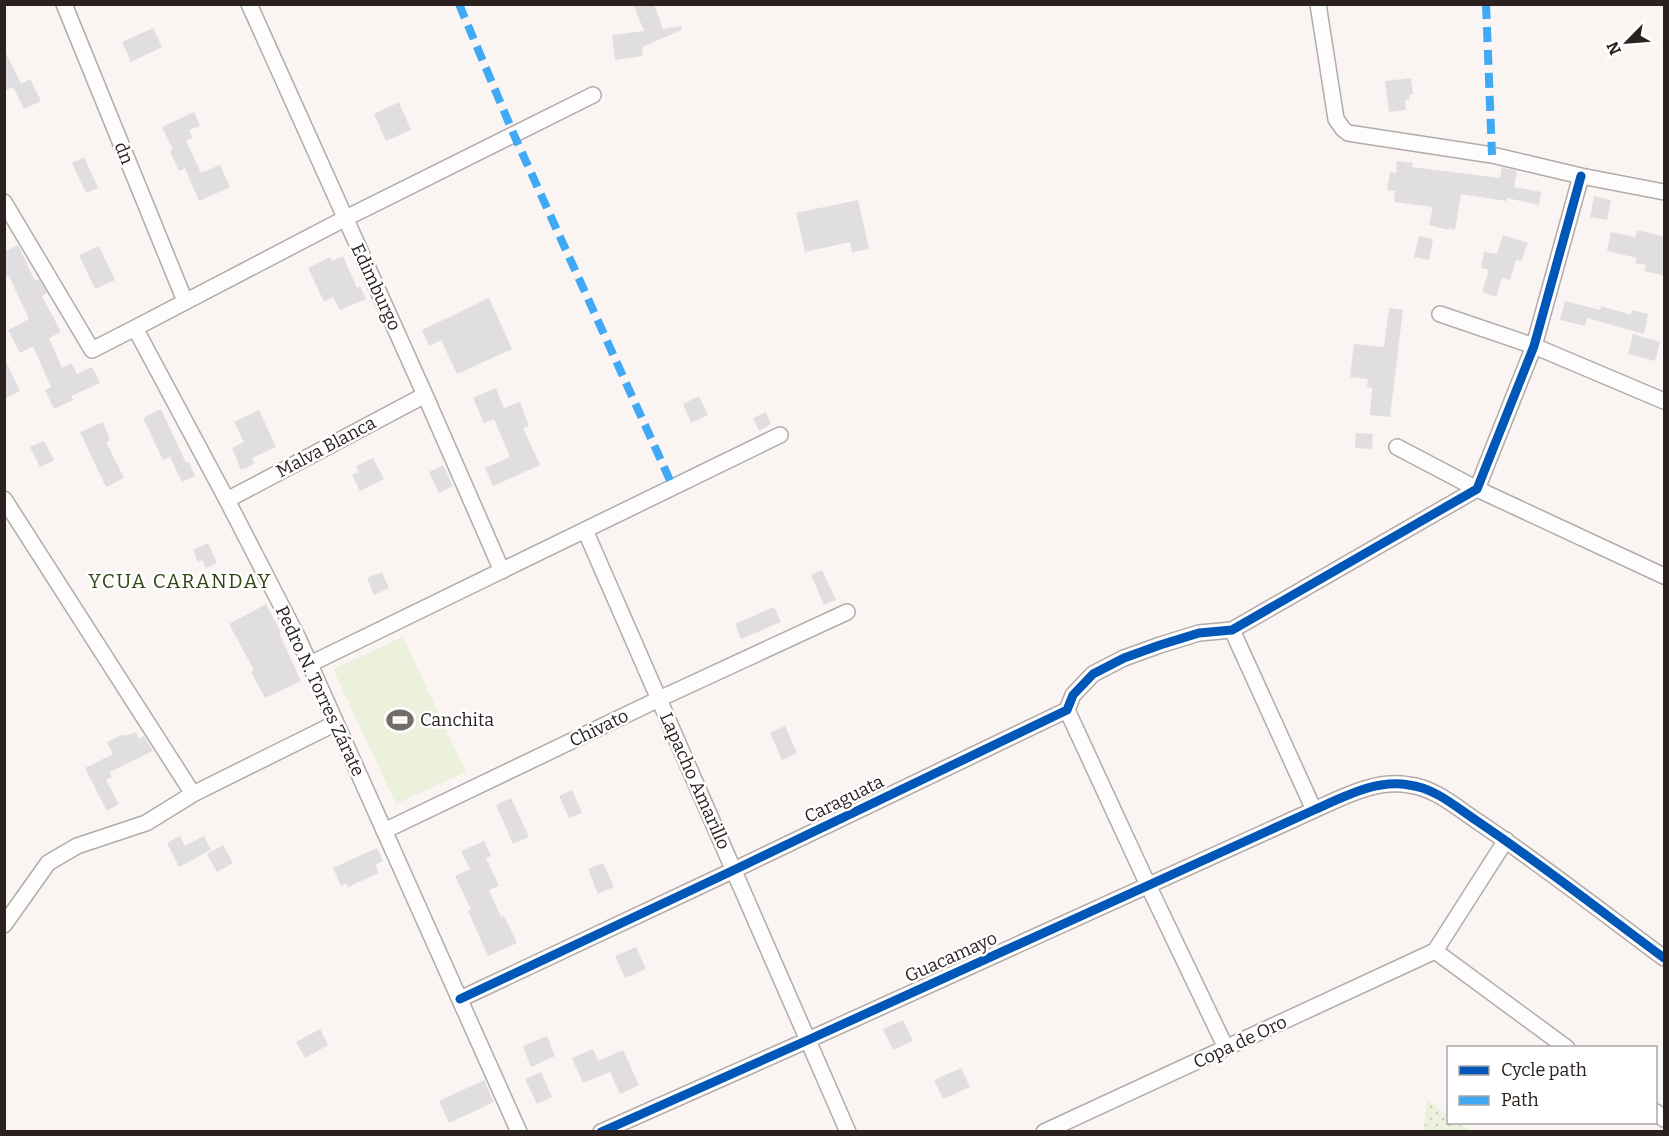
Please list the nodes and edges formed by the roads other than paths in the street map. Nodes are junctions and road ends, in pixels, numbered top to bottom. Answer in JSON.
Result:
{"nodes":[{"id":1,"x":64,"y":4,"type":"edge"},
{"id":2,"x":249,"y":4,"type":"edge"},
{"id":3,"x":1318,"y":4,"type":"edge"},
{"id":4,"x":593,"y":95,"type":"dead end"},
{"id":5,"x":1581,"y":176,"type":"junction"},
{"id":6,"x":1665,"y":192,"type":"edge"},
{"id":7,"x":4,"y":202,"type":"edge"},
{"id":8,"x":344,"y":219,"type":"junction"},
{"id":9,"x":185,"y":301,"type":"junction"},
{"id":10,"x":1440,"y":314,"type":"dead end"},
{"id":11,"x":135,"y":328,"type":"junction"},
{"id":12,"x":1534,"y":346,"type":"junction"},
{"id":13,"x":425,"y":394,"type":"junction"},
{"id":14,"x":1665,"y":401,"type":"edge"},
{"id":15,"x":780,"y":435,"type":"dead end"},
{"id":16,"x":1397,"y":447,"type":"dead end"},
{"id":17,"x":1477,"y":489,"type":"junction"},
{"id":18,"x":4,"y":499,"type":"edge"},
{"id":19,"x":227,"y":500,"type":"junction"},
{"id":20,"x":585,"y":530,"type":"junction"},
{"id":21,"x":502,"y":571,"type":"junction"},
{"id":22,"x":1665,"y":576,"type":"edge"},
{"id":23,"x":846,"y":612,"type":"dead end"},
{"id":24,"x":1232,"y":630,"type":"junction"},
{"id":25,"x":310,"y":664,"type":"junction"},
{"id":26,"x":658,"y":699,"type":"junction"},
{"id":27,"x":1067,"y":710,"type":"junction"},
{"id":28,"x":336,"y":723,"type":"junction"},
{"id":29,"x":193,"y":794,"type":"junction"},
{"id":30,"x":1314,"y":810,"type":"junction"},
{"id":31,"x":384,"y":831,"type":"junction"},
{"id":32,"x":1506,"y":840,"type":"junction"},
{"id":33,"x":734,"y":870,"type":"junction"},
{"id":34,"x":1148,"y":885,"type":"junction"},
{"id":35,"x":4,"y":925,"type":"edge"},
{"id":36,"x":1435,"y":951,"type":"junction"},
{"id":37,"x":1665,"y":958,"type":"edge"},
{"id":38,"x":460,"y":999,"type":"junction"},
{"id":39,"x":808,"y":1040,"type":"junction"},
{"id":40,"x":1566,"y":1046,"type":"edge"},
{"id":41,"x":1226,"y":1048,"type":"junction"},
{"id":42,"x":1052,"y":1130,"type":"edge"},
{"id":43,"x":519,"y":1131,"type":"edge"},
{"id":44,"x":601,"y":1131,"type":"edge"},
{"id":45,"x":848,"y":1131,"type":"edge"}],
"edges":[{"from":1,"to":9,"type":"street","name":"dn"},
{"from":2,"to":8,"type":"street","name":"Edimburgo"},
{"from":3,"to":5,"type":"street"},
{"from":4,"to":8,"type":"street"},
{"from":5,"to":6,"type":"street"},
{"from":5,"to":12,"type":"street"},
{"from":7,"to":11,"type":"street"},
{"from":8,"to":9,"type":"street"},
{"from":8,"to":13,"type":"street","name":"Edimburgo"},
{"from":9,"to":11,"type":"street"},
{"from":10,"to":12,"type":"street"},
{"from":11,"to":19,"type":"street","name":"Pedro N. Torres Zárate"},
{"from":12,"to":14,"type":"street"},
{"from":12,"to":17,"type":"street"},
{"from":13,"to":19,"type":"street","name":"Malva Blanca"},
{"from":13,"to":21,"type":"street","name":"Edimburgo"},
{"from":15,"to":20,"type":"street"},
{"from":16,"to":17,"type":"street"},
{"from":17,"to":22,"type":"street"},
{"from":17,"to":24,"type":"street"},
{"from":18,"to":29,"type":"street"},
{"from":19,"to":25,"type":"street","name":"Pedro N. Torres Zárate"},
{"from":20,"to":21,"type":"street"},
{"from":20,"to":26,"type":"street","name":"Lapacho Amarillo"},
{"from":21,"to":25,"type":"street"},
{"from":23,"to":26,"type":"street","name":"Chivato"},
{"from":24,"to":27,"type":"street"},
{"from":24,"to":30,"type":"street"},
{"from":25,"to":28,"type":"street","name":"Pedro N. Torres Zárate"},
{"from":26,"to":31,"type":"street","name":"Chivato"},
{"from":26,"to":33,"type":"street","name":"Lapacho Amarillo"},
{"from":27,"to":33,"type":"street","name":"Caraguata"},
{"from":27,"to":34,"type":"street"},
{"from":28,"to":29,"type":"street"},
{"from":28,"to":31,"type":"street","name":"Pedro N. Torres Zárate"},
{"from":29,"to":35,"type":"street"},
{"from":30,"to":32,"type":"street","name":"Guacamayo"},
{"from":30,"to":34,"type":"street","name":"Guacamayo"},
{"from":31,"to":38,"type":"street","name":"Pedro N. Torres Zárate"},
{"from":32,"to":36,"type":"street"},
{"from":32,"to":37,"type":"street","name":"Guacamayo"},
{"from":33,"to":38,"type":"street","name":"Caraguata"},
{"from":33,"to":39,"type":"street","name":"Lapacho Amarillo"},
{"from":34,"to":39,"type":"street","name":"Guacamayo"},
{"from":34,"to":41,"type":"street"},
{"from":36,"to":40,"type":"street"},
{"from":36,"to":41,"type":"street","name":"Copa de Oro"},
{"from":38,"to":43,"type":"street","name":"Pedro N. Torres Zárate"},
{"from":39,"to":44,"type":"street","name":"Guacamayo"},
{"from":39,"to":45,"type":"street","name":"Lapacho Amarillo"},
{"from":41,"to":42,"type":"street","name":"Copa de Oro"}]}
